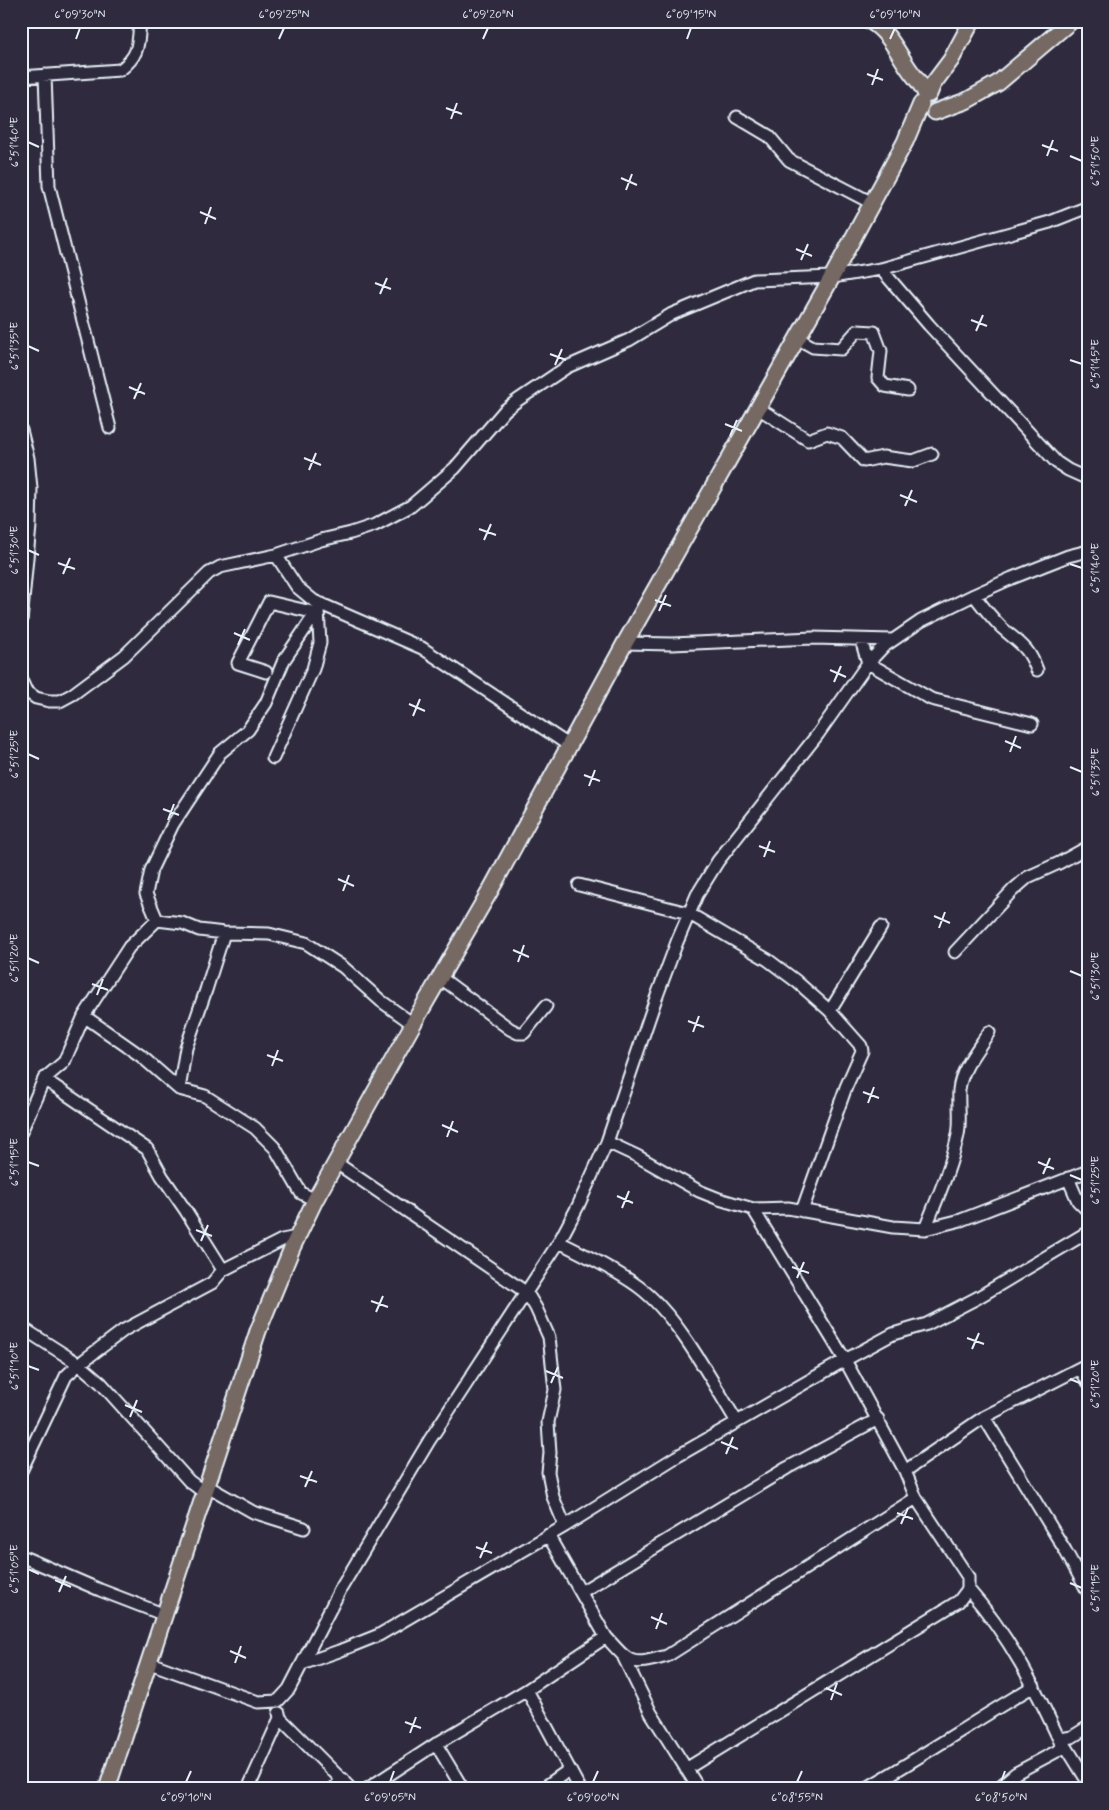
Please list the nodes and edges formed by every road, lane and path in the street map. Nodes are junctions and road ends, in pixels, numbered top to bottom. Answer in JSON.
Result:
{"nodes":[{"id":1,"x":140,"y":21,"type":"edge"},
{"id":2,"x":870,"y":21,"type":"edge"},
{"id":3,"x":972,"y":21,"type":"edge"},
{"id":4,"x":1071,"y":21,"type":"edge"},
{"id":5,"x":45,"y":75,"type":"junction"},
{"id":6,"x":21,"y":77,"type":"edge"},
{"id":7,"x":930,"y":102,"type":"junction"},
{"id":8,"x":737,"y":117,"type":"dead end"},
{"id":9,"x":872,"y":203,"type":"junction"},
{"id":10,"x":1088,"y":207,"type":"edge"},
{"id":11,"x":881,"y":269,"type":"junction"},
{"id":12,"x":832,"y":277,"type":"junction"},
{"id":13,"x":797,"y":338,"type":"junction"},
{"id":14,"x":908,"y":390,"type":"dead end"},
{"id":15,"x":758,"y":408,"type":"junction"},
{"id":16,"x":110,"y":428,"type":"dead end"},
{"id":17,"x":21,"y":430,"type":"edge"},
{"id":18,"x":23,"y":448,"type":"edge"},
{"id":19,"x":932,"y":454,"type":"dead end"},
{"id":20,"x":1088,"y":479,"type":"edge"},
{"id":21,"x":1088,"y":551,"type":"edge"},
{"id":22,"x":276,"y":555,"type":"junction"},
{"id":23,"x":974,"y":595,"type":"junction"},
{"id":24,"x":318,"y":609,"type":"junction"},
{"id":25,"x":21,"y":622,"type":"edge"},
{"id":26,"x":861,"y":640,"type":"junction"},
{"id":27,"x":892,"y":640,"type":"junction"},
{"id":28,"x":625,"y":643,"type":"junction"},
{"id":29,"x":868,"y":663,"type":"junction"},
{"id":30,"x":1037,"y":670,"type":"dead end"},
{"id":31,"x":266,"y":672,"type":"dead end"},
{"id":32,"x":21,"y":680,"type":"edge"},
{"id":33,"x":24,"y":693,"type":"edge"},
{"id":34,"x":1032,"y":724,"type":"dead end"},
{"id":35,"x":570,"y":746,"type":"junction"},
{"id":36,"x":273,"y":758,"type":"dead end"},
{"id":37,"x":1088,"y":847,"type":"edge"},
{"id":38,"x":579,"y":884,"type":"dead end"},
{"id":39,"x":688,"y":913,"type":"junction"},
{"id":40,"x":157,"y":920,"type":"junction"},
{"id":41,"x":881,"y":927,"type":"dead end"},
{"id":42,"x":224,"y":933,"type":"junction"},
{"id":43,"x":955,"y":952,"type":"dead end"},
{"id":44,"x":440,"y":978,"type":"junction"},
{"id":45,"x":546,"y":1006,"type":"dead end"},
{"id":46,"x":830,"y":1011,"type":"junction"},
{"id":47,"x":84,"y":1016,"type":"junction"},
{"id":48,"x":412,"y":1024,"type":"junction"},
{"id":49,"x":989,"y":1032,"type":"dead end"},
{"id":50,"x":44,"y":1079,"type":"junction"},
{"id":51,"x":180,"y":1089,"type":"junction"},
{"id":52,"x":21,"y":1132,"type":"edge"},
{"id":53,"x":607,"y":1142,"type":"junction"},
{"id":54,"x":335,"y":1162,"type":"junction"},
{"id":55,"x":1088,"y":1171,"type":"edge"},
{"id":56,"x":1068,"y":1178,"type":"junction"},
{"id":57,"x":315,"y":1200,"type":"junction"},
{"id":58,"x":753,"y":1209,"type":"junction"},
{"id":59,"x":802,"y":1211,"type":"junction"},
{"id":60,"x":1088,"y":1211,"type":"edge"},
{"id":61,"x":925,"y":1230,"type":"junction"},
{"id":62,"x":1088,"y":1232,"type":"edge"},
{"id":63,"x":297,"y":1237,"type":"junction"},
{"id":64,"x":559,"y":1242,"type":"junction"},
{"id":65,"x":223,"y":1270,"type":"junction"},
{"id":66,"x":526,"y":1293,"type":"junction"},
{"id":67,"x":21,"y":1327,"type":"edge"},
{"id":68,"x":845,"y":1360,"type":"junction"},
{"id":69,"x":79,"y":1364,"type":"junction"},
{"id":70,"x":1084,"y":1366,"type":"edge"},
{"id":71,"x":1088,"y":1382,"type":"edge"},
{"id":72,"x":984,"y":1417,"type":"junction"},
{"id":73,"x":878,"y":1419,"type":"junction"},
{"id":74,"x":737,"y":1422,"type":"junction"},
{"id":75,"x":21,"y":1471,"type":"edge"},
{"id":76,"x":905,"y":1471,"type":"junction"},
{"id":77,"x":206,"y":1490,"type":"junction"},
{"id":78,"x":916,"y":1498,"type":"junction"},
{"id":79,"x":565,"y":1526,"type":"junction"},
{"id":80,"x":304,"y":1528,"type":"dead end"},
{"id":81,"x":548,"y":1535,"type":"junction"},
{"id":82,"x":21,"y":1556,"type":"edge"},
{"id":83,"x":968,"y":1589,"type":"junction"},
{"id":84,"x":581,"y":1592,"type":"junction"},
{"id":85,"x":1088,"y":1592,"type":"edge"},
{"id":86,"x":165,"y":1615,"type":"junction"},
{"id":87,"x":606,"y":1637,"type":"junction"},
{"id":88,"x":624,"y":1658,"type":"junction"},
{"id":89,"x":150,"y":1663,"type":"junction"},
{"id":90,"x":302,"y":1664,"type":"junction"},
{"id":91,"x":1034,"y":1686,"type":"junction"},
{"id":92,"x":527,"y":1690,"type":"junction"},
{"id":93,"x":278,"y":1701,"type":"junction"},
{"id":94,"x":280,"y":1718,"type":"junction"},
{"id":95,"x":1088,"y":1727,"type":"edge"},
{"id":96,"x":1062,"y":1743,"type":"junction"},
{"id":97,"x":436,"y":1744,"type":"junction"},
{"id":98,"x":686,"y":1769,"type":"junction"},
{"id":99,"x":569,"y":1770,"type":"junction"},
{"id":100,"x":342,"y":1779,"type":"junction"},
{"id":101,"x":1088,"y":1782,"type":"edge"},
{"id":102,"x":107,"y":1789,"type":"edge"},
{"id":103,"x":248,"y":1789,"type":"edge"},
{"id":104,"x":333,"y":1789,"type":"edge"},
{"id":105,"x":350,"y":1789,"type":"edge"},
{"id":106,"x":367,"y":1789,"type":"edge"},
{"id":107,"x":463,"y":1789,"type":"edge"},
{"id":108,"x":542,"y":1789,"type":"edge"},
{"id":109,"x":580,"y":1789,"type":"edge"},
{"id":110,"x":698,"y":1789,"type":"edge"},
{"id":111,"x":865,"y":1789,"type":"edge"},
{"id":112,"x":997,"y":1789,"type":"edge"}],
"edges":[{"from":1,"to":5,"type":"street"},
{"from":2,"to":7,"type":"main road"},
{"from":3,"to":7,"type":"main road"},
{"from":4,"to":7,"type":"main road"},
{"from":5,"to":6,"type":"street"},
{"from":5,"to":16,"type":"street"},
{"from":7,"to":9,"type":"main road"},
{"from":8,"to":9,"type":"street"},
{"from":9,"to":12,"type":"main road"},
{"from":10,"to":11,"type":"street"},
{"from":11,"to":12,"type":"street"},
{"from":11,"to":20,"type":"street"},
{"from":12,"to":13,"type":"main road"},
{"from":12,"to":22,"type":"street"},
{"from":13,"to":14,"type":"street"},
{"from":13,"to":15,"type":"main road"},
{"from":15,"to":19,"type":"street"},
{"from":15,"to":28,"type":"main road"},
{"from":17,"to":18,"type":"street"},
{"from":18,"to":25,"type":"street"},
{"from":21,"to":23,"type":"street"},
{"from":22,"to":24,"type":"street"},
{"from":22,"to":33,"type":"street"},
{"from":23,"to":27,"type":"street"},
{"from":23,"to":30,"type":"street"},
{"from":24,"to":31,"type":"street"},
{"from":24,"to":35,"type":"street"},
{"from":24,"to":36,"type":"street"},
{"from":24,"to":40,"type":"street"},
{"from":26,"to":27,"type":"street"},
{"from":26,"to":28,"type":"street"},
{"from":26,"to":29,"type":"street"},
{"from":27,"to":29,"type":"street"},
{"from":28,"to":35,"type":"main road"},
{"from":29,"to":34,"type":"street"},
{"from":29,"to":39,"type":"street"},
{"from":32,"to":33,"type":"street"},
{"from":35,"to":44,"type":"main road"},
{"from":37,"to":43,"type":"street"},
{"from":38,"to":39,"type":"street"},
{"from":39,"to":46,"type":"street"},
{"from":39,"to":53,"type":"street"},
{"from":40,"to":42,"type":"street"},
{"from":40,"to":47,"type":"street"},
{"from":41,"to":46,"type":"street"},
{"from":42,"to":48,"type":"street"},
{"from":42,"to":51,"type":"street"},
{"from":44,"to":45,"type":"street"},
{"from":44,"to":48,"type":"main road"},
{"from":46,"to":59,"type":"street"},
{"from":47,"to":50,"type":"street"},
{"from":47,"to":51,"type":"street"},
{"from":48,"to":54,"type":"main road"},
{"from":49,"to":61,"type":"street"},
{"from":50,"to":52,"type":"street"},
{"from":50,"to":65,"type":"street"},
{"from":51,"to":57,"type":"street"},
{"from":53,"to":58,"type":"street"},
{"from":53,"to":64,"type":"street"},
{"from":54,"to":57,"type":"main road"},
{"from":54,"to":66,"type":"street"},
{"from":55,"to":56,"type":"street"},
{"from":56,"to":60,"type":"street"},
{"from":56,"to":61,"type":"street"},
{"from":57,"to":63,"type":"main road"},
{"from":58,"to":59,"type":"street"},
{"from":58,"to":68,"type":"street"},
{"from":59,"to":61,"type":"street"},
{"from":62,"to":68,"type":"street"},
{"from":63,"to":65,"type":"street"},
{"from":63,"to":77,"type":"main road"},
{"from":64,"to":66,"type":"street"},
{"from":64,"to":74,"type":"street"},
{"from":65,"to":69,"type":"street"},
{"from":66,"to":79,"type":"street"},
{"from":66,"to":90,"type":"street"},
{"from":67,"to":69,"type":"street"},
{"from":68,"to":73,"type":"street"},
{"from":68,"to":74,"type":"street"},
{"from":69,"to":75,"type":"street"},
{"from":69,"to":77,"type":"street"},
{"from":70,"to":71,"type":"street"},
{"from":70,"to":72,"type":"street"},
{"from":72,"to":76,"type":"street"},
{"from":72,"to":85,"type":"street"},
{"from":73,"to":76,"type":"street"},
{"from":73,"to":84,"type":"street"},
{"from":74,"to":79,"type":"street"},
{"from":76,"to":78,"type":"street"},
{"from":77,"to":80,"type":"street"},
{"from":77,"to":86,"type":"main road"},
{"from":78,"to":83,"type":"street"},
{"from":78,"to":88,"type":"street"},
{"from":79,"to":81,"type":"street"},
{"from":81,"to":84,"type":"street"},
{"from":81,"to":90,"type":"street"},
{"from":82,"to":86,"type":"street"},
{"from":83,"to":91,"type":"street"},
{"from":83,"to":98,"type":"street"},
{"from":84,"to":87,"type":"street"},
{"from":86,"to":89,"type":"main road"},
{"from":87,"to":88,"type":"street"},
{"from":87,"to":92,"type":"street"},
{"from":88,"to":98,"type":"street"},
{"from":89,"to":93,"type":"street"},
{"from":89,"to":102,"type":"main road"},
{"from":90,"to":93,"type":"street"},
{"from":91,"to":96,"type":"street"},
{"from":91,"to":111,"type":"street"},
{"from":92,"to":97,"type":"street"},
{"from":92,"to":99,"type":"street"},
{"from":93,"to":94,"type":"street"},
{"from":94,"to":100,"type":"street"},
{"from":94,"to":103,"type":"street"},
{"from":95,"to":96,"type":"street"},
{"from":96,"to":101,"type":"street"},
{"from":96,"to":112,"type":"street"},
{"from":97,"to":106,"type":"street"},
{"from":97,"to":107,"type":"street"},
{"from":98,"to":110,"type":"street"},
{"from":99,"to":108,"type":"street"},
{"from":99,"to":109,"type":"street"},
{"from":100,"to":104,"type":"street"},
{"from":100,"to":105,"type":"street"}]}
